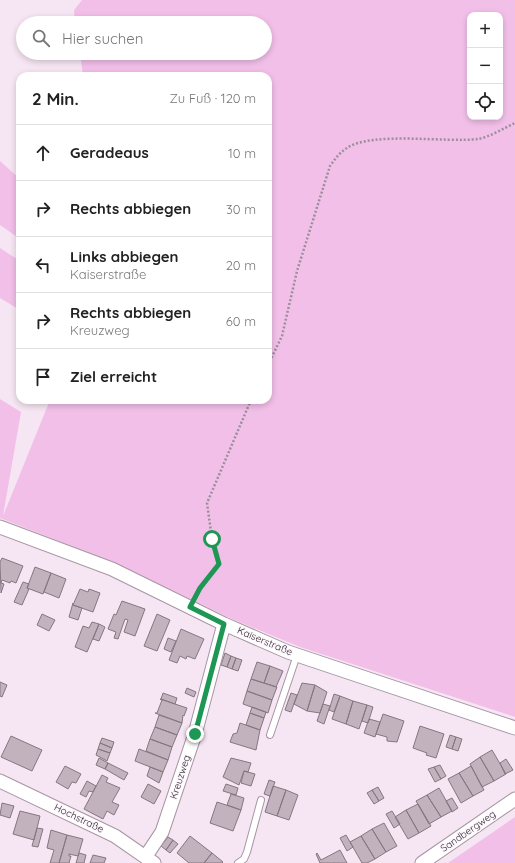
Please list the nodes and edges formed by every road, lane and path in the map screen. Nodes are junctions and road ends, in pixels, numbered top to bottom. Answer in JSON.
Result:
{"nodes":[{"id":1,"x":515,"y":123,"type":"edge"},
{"id":2,"x":272,"y":357,"type":"edge"},
{"id":3,"x":249,"y":404,"type":"edge"},
{"id":4,"x":0,"y":527,"type":"edge"},
{"id":5,"x":190,"y":607,"type":"junction"},
{"id":6,"x":224,"y":624,"type":"junction"},
{"id":7,"x":297,"y":654,"type":"junction"},
{"id":8,"x":515,"y":728,"type":"edge"},
{"id":9,"x":270,"y":734,"type":"dead end"},
{"id":10,"x":0,"y":781,"type":"edge"},
{"id":11,"x":515,"y":799,"type":"edge"},
{"id":12,"x":261,"y":800,"type":"dead end"},
{"id":13,"x":150,"y":860,"type":"edge"},
{"id":14,"x":238,"y":863,"type":"edge"},
{"id":15,"x":422,"y":863,"type":"edge"}],
"edges":[{"from":1,"to":2,"type":"path"},
{"from":3,"to":5,"type":"path"},
{"from":4,"to":5,"type":"street","name":"Kaiserstraße"},
{"from":5,"to":6,"type":"street","name":"Kaiserstraße"},
{"from":6,"to":7,"type":"street","name":"Kaiserstraße"},
{"from":6,"to":13,"type":"street","name":"Kreuzweg"},
{"from":7,"to":8,"type":"street","name":"Kaiserstraße"},
{"from":7,"to":9,"type":"lane"},
{"from":10,"to":13,"type":"street","name":"Hochstraße"},
{"from":11,"to":15,"type":"street","name":"Sandbergweg"},
{"from":12,"to":14,"type":"lane"}]}
